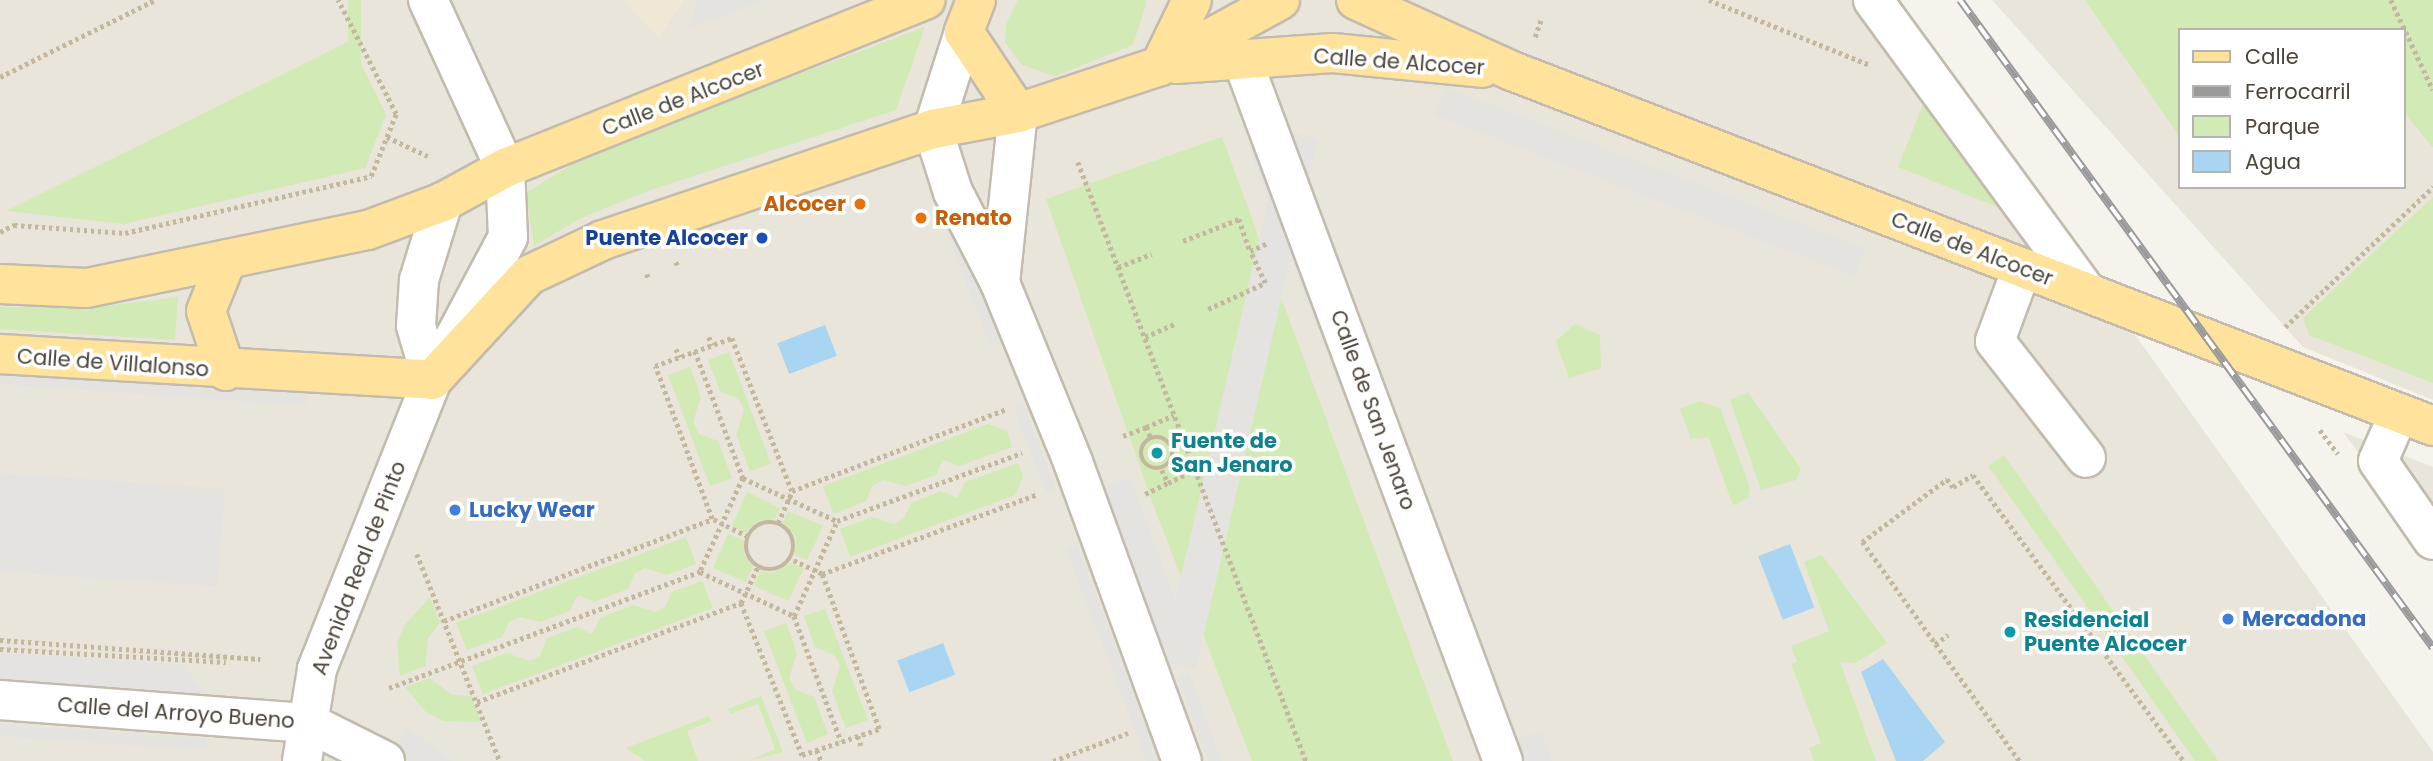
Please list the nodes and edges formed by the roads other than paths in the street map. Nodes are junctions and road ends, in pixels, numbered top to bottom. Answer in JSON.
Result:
{"nodes":[{"id":1,"x":428,"y":0,"type":"edge"},
{"id":2,"x":926,"y":0,"type":"edge"},
{"id":3,"x":1192,"y":0,"type":"edge"},
{"id":4,"x":1280,"y":0,"type":"edge"},
{"id":5,"x":1356,"y":0,"type":"edge"},
{"id":6,"x":1873,"y":0,"type":"edge"},
{"id":7,"x":970,"y":16,"type":"edge"},
{"id":8,"x":1242,"y":59,"type":"junction"},
{"id":9,"x":1160,"y":66,"type":"junction"},
{"id":10,"x":1512,"y":71,"type":"junction"},
{"id":11,"x":1018,"y":113,"type":"junction"},
{"id":12,"x":933,"y":129,"type":"junction"},
{"id":13,"x":505,"y":168,"type":"junction"},
{"id":14,"x":443,"y":202,"type":"junction"},
{"id":15,"x":227,"y":259,"type":"junction"},
{"id":16,"x":2022,"y":268,"type":"junction"},
{"id":17,"x":1000,"y":283,"type":"junction"},
{"id":18,"x":0,"y":284,"type":"edge"},
{"id":19,"x":2085,"y":290,"type":"junction"},
{"id":20,"x":0,"y":354,"type":"edge"},
{"id":21,"x":226,"y":371,"type":"junction"},
{"id":22,"x":432,"y":380,"type":"junction"},
{"id":23,"x":2416,"y":419,"type":"edge"},
{"id":24,"x":2086,"y":458,"type":"dead end"},
{"id":25,"x":2433,"y":540,"type":"edge"},
{"id":26,"x":0,"y":700,"type":"edge"},
{"id":27,"x":309,"y":723,"type":"junction"},
{"id":28,"x":302,"y":761,"type":"edge"},
{"id":29,"x":385,"y":761,"type":"edge"},
{"id":30,"x":1182,"y":761,"type":"edge"},
{"id":31,"x":1503,"y":761,"type":"edge"}],
"edges":[{"from":1,"to":13,"type":"street"},
{"from":2,"to":13,"type":"main road","name":"Calle de Alcocer"},
{"from":3,"to":9,"type":"main road"},
{"from":4,"to":9,"type":"main road","name":"Calle de Alcocer"},
{"from":5,"to":10,"type":"main road","name":"Calle de Alcocer"},
{"from":6,"to":19,"type":"street"},
{"from":7,"to":11,"type":"main road"},
{"from":7,"to":12,"type":"street"},
{"from":8,"to":9,"type":"main road","name":"Calle de Alcocer"},
{"from":8,"to":10,"type":"main road","name":"Calle de Alcocer"},
{"from":8,"to":31,"type":"street","name":"Calle de San Jenaro"},
{"from":9,"to":11,"type":"main road","name":"Calle de Alcocer"},
{"from":10,"to":16,"type":"main road","name":"Calle de Alcocer"},
{"from":11,"to":12,"type":"main road","name":"Calle de Alcocer"},
{"from":11,"to":17,"type":"street"},
{"from":12,"to":17,"type":"street"},
{"from":12,"to":22,"type":"main road","name":"Calle de Alcocer"},
{"from":13,"to":14,"type":"main road","name":"Calle de Alcocer"},
{"from":13,"to":22,"type":"street","name":"Avenida Real de Pinto"},
{"from":14,"to":15,"type":"main road"},
{"from":14,"to":22,"type":"street"},
{"from":15,"to":18,"type":"main road"},
{"from":15,"to":21,"type":"main road","name":"Calle de Villalonso"},
{"from":16,"to":19,"type":"main road","name":"Calle de Alcocer"},
{"from":16,"to":24,"type":"street"},
{"from":17,"to":30,"type":"street"},
{"from":19,"to":23,"type":"main road","name":"Calle de Alcocer"},
{"from":20,"to":21,"type":"main road","name":"Calle de Villalonso"},
{"from":21,"to":22,"type":"main road","name":"Calle de Villalonso"},
{"from":22,"to":27,"type":"street","name":"Avenida Real de Pinto"},
{"from":23,"to":25,"type":"street"},
{"from":26,"to":27,"type":"street","name":"Calle del Arroyo Bueno"},
{"from":27,"to":28,"type":"street","name":"Avenida Real de Pinto"},
{"from":27,"to":29,"type":"street","name":"Calle del Arroyo Bueno"}]}
